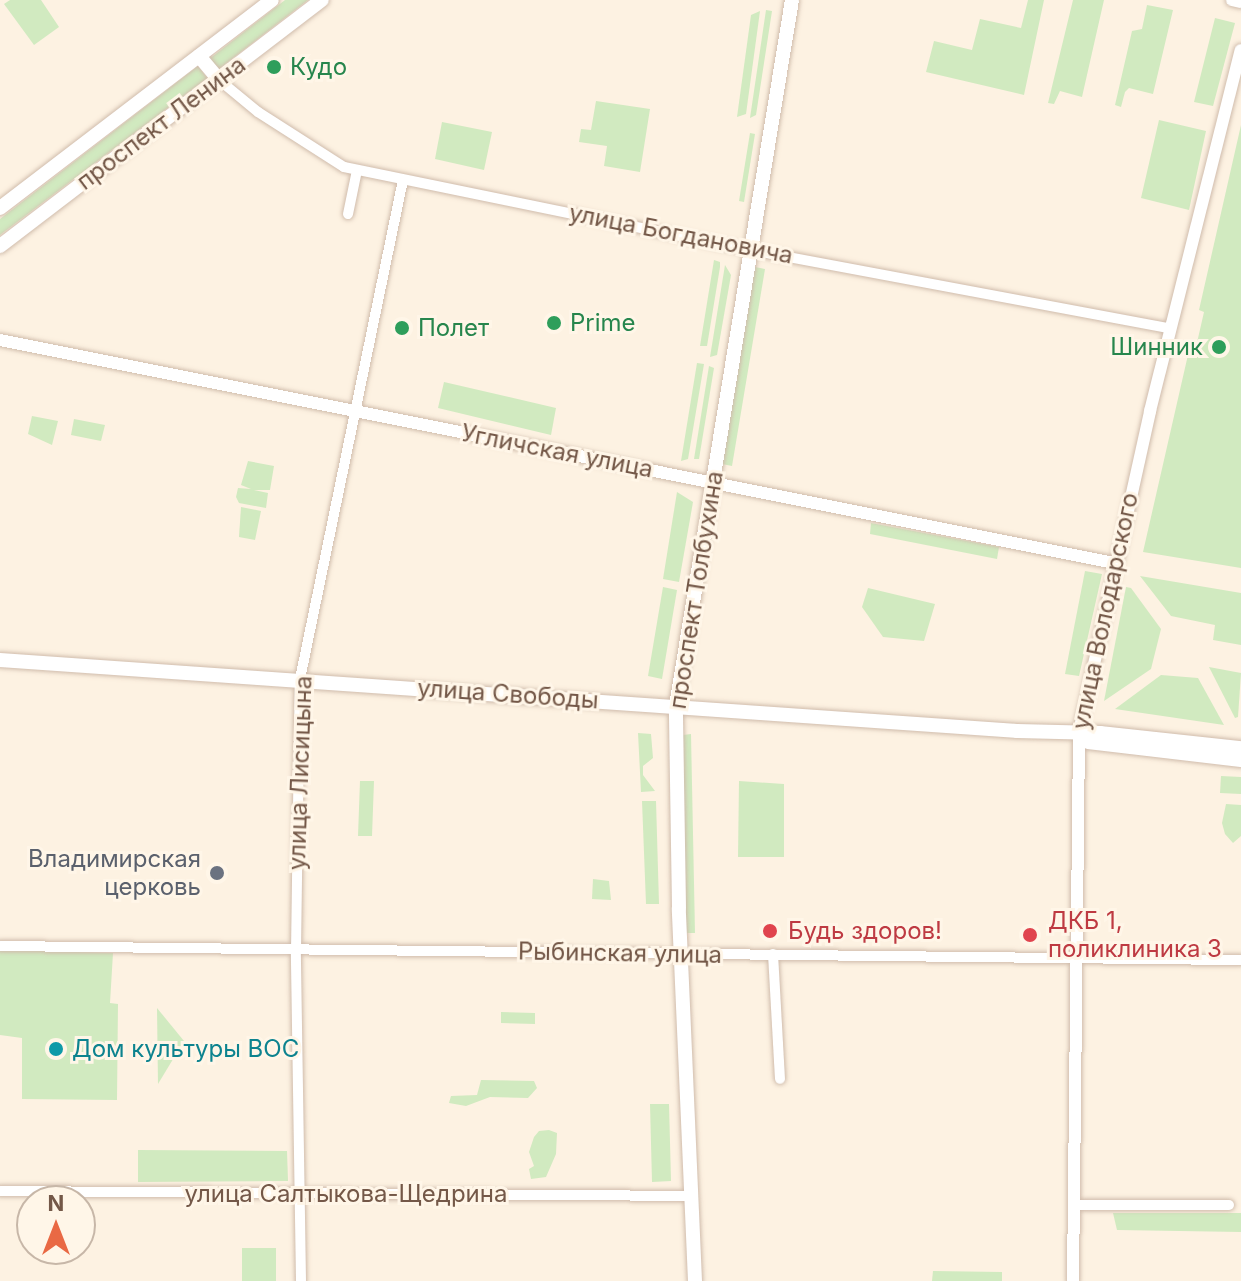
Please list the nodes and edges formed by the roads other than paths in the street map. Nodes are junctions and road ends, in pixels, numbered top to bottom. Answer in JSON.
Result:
{"nodes":[{"id":1,"x":272,"y":0,"type":"edge"},
{"id":2,"x":322,"y":0,"type":"edge"},
{"id":3,"x":792,"y":0,"type":"edge"},
{"id":4,"x":1232,"y":0,"type":"edge"},
{"id":5,"x":1241,"y":2,"type":"edge"},
{"id":6,"x":1241,"y":50,"type":"edge"},
{"id":7,"x":199,"y":56,"type":"junction"},
{"id":8,"x":218,"y":79,"type":"junction"},
{"id":9,"x":357,"y":170,"type":"junction"},
{"id":10,"x":403,"y":180,"type":"junction"},
{"id":11,"x":0,"y":208,"type":"edge"},
{"id":12,"x":348,"y":214,"type":"dead end"},
{"id":13,"x":0,"y":246,"type":"edge"},
{"id":14,"x":752,"y":248,"type":"junction"},
{"id":15,"x":1170,"y":328,"type":"junction"},
{"id":16,"x":0,"y":340,"type":"edge"},
{"id":17,"x":353,"y":411,"type":"junction"},
{"id":18,"x":714,"y":482,"type":"junction"},
{"id":19,"x":1114,"y":563,"type":"junction"},
{"id":20,"x":0,"y":660,"type":"edge"},
{"id":21,"x":300,"y":679,"type":"junction"},
{"id":22,"x":676,"y":706,"type":"junction"},
{"id":23,"x":1078,"y":736,"type":"junction"},
{"id":24,"x":1241,"y":748,"type":"edge"},
{"id":25,"x":1241,"y":760,"type":"edge"},
{"id":26,"x":0,"y":946,"type":"edge"},
{"id":27,"x":296,"y":951,"type":"junction"},
{"id":28,"x":681,"y":954,"type":"junction"},
{"id":29,"x":773,"y":954,"type":"junction"},
{"id":30,"x":1074,"y":957,"type":"junction"},
{"id":31,"x":1241,"y":960,"type":"edge"},
{"id":32,"x":780,"y":1079,"type":"dead end"},
{"id":33,"x":0,"y":1191,"type":"edge"},
{"id":34,"x":299,"y":1193,"type":"junction"},
{"id":35,"x":691,"y":1196,"type":"junction"},
{"id":36,"x":1073,"y":1205,"type":"junction"},
{"id":37,"x":1229,"y":1205,"type":"dead end"},
{"id":38,"x":301,"y":1281,"type":"edge"},
{"id":39,"x":695,"y":1281,"type":"edge"},
{"id":40,"x":1073,"y":1281,"type":"edge"}],
"edges":[{"from":1,"to":7,"type":"main road","name":"проспект Ленина"},
{"from":2,"to":8,"type":"main road","name":"проспект Ленина"},
{"from":3,"to":14,"type":"main road","name":"проспект Толбухина"},
{"from":4,"to":5,"type":"street"},
{"from":6,"to":15,"type":"street","name":"улица Володарского"},
{"from":7,"to":8,"type":"main road"},
{"from":7,"to":11,"type":"main road","name":"проспект Ленина"},
{"from":8,"to":9,"type":"street","name":"улица Богдановича"},
{"from":8,"to":13,"type":"main road","name":"проспект Ленина"},
{"from":9,"to":10,"type":"street","name":"улица Богдановича"},
{"from":9,"to":12,"type":"street"},
{"from":10,"to":14,"type":"street","name":"улица Богдановича"},
{"from":10,"to":17,"type":"street","name":"улица Лисицына"},
{"from":14,"to":15,"type":"street","name":"улица Богдановича"},
{"from":14,"to":18,"type":"main road","name":"проспект Толбухина"},
{"from":15,"to":19,"type":"street","name":"улица Володарского"},
{"from":16,"to":17,"type":"street","name":"Угличская улица"},
{"from":17,"to":18,"type":"street","name":"Угличская улица"},
{"from":17,"to":21,"type":"street","name":"улица Лисицына"},
{"from":18,"to":19,"type":"street","name":"Угличская улица"},
{"from":18,"to":22,"type":"main road","name":"проспект Толбухина"},
{"from":19,"to":23,"type":"street","name":"улица Володарского"},
{"from":20,"to":21,"type":"main road","name":"улица Свободы"},
{"from":21,"to":22,"type":"main road","name":"улица Свободы"},
{"from":21,"to":27,"type":"street","name":"улица Лисицына"},
{"from":22,"to":23,"type":"main road","name":"улица Свободы"},
{"from":22,"to":28,"type":"main road","name":"проспект Толбухина"},
{"from":23,"to":24,"type":"main road","name":"улица Свободы"},
{"from":23,"to":25,"type":"main road","name":"улица Свободы"},
{"from":23,"to":30,"type":"street","name":"улица Володарского"},
{"from":26,"to":27,"type":"street","name":"Рыбинская улица"},
{"from":27,"to":28,"type":"street","name":"Рыбинская улица"},
{"from":27,"to":34,"type":"street","name":"улица Лисицына"},
{"from":28,"to":29,"type":"street","name":"Рыбинская улица"},
{"from":28,"to":35,"type":"main road","name":"проспект Толбухина"},
{"from":29,"to":30,"type":"street","name":"Рыбинская улица"},
{"from":29,"to":32,"type":"street"},
{"from":30,"to":31,"type":"street","name":"Рыбинская улица"},
{"from":30,"to":36,"type":"street","name":"улица Володарского"},
{"from":33,"to":34,"type":"street","name":"улица Салтыкова-Щедрина"},
{"from":34,"to":35,"type":"street","name":"улица Салтыкова-Щедрина"},
{"from":34,"to":38,"type":"street","name":"улица Лисицына"},
{"from":35,"to":39,"type":"main road","name":"проспект Толбухина"},
{"from":36,"to":37,"type":"street"},
{"from":36,"to":40,"type":"street","name":"улица Володарского"}]}
